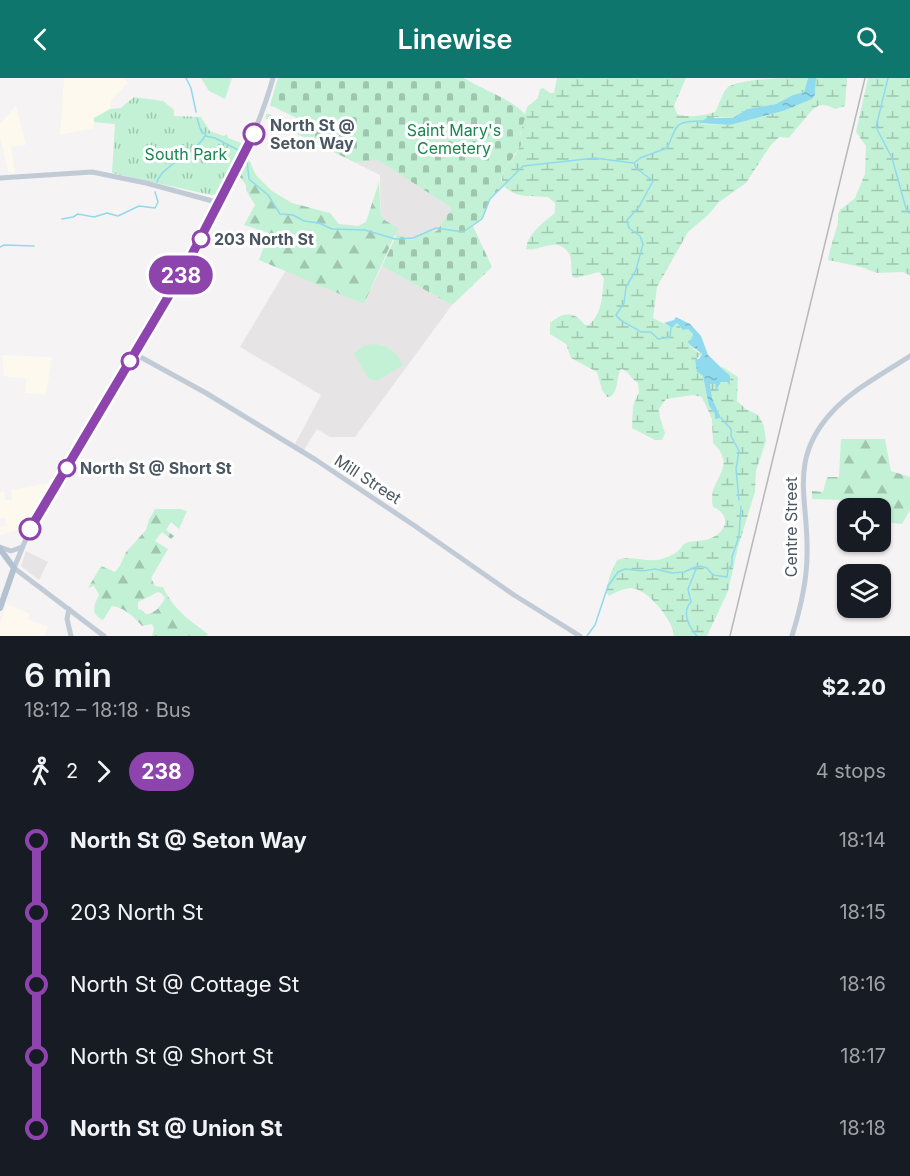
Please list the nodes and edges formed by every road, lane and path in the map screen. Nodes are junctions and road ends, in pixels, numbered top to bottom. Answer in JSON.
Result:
{"nodes":[{"id":1,"x":273,"y":78,"type":"edge"},
{"id":2,"x":0,"y":178,"type":"edge"},
{"id":3,"x":220,"y":202,"type":"junction"},
{"id":4,"x":135,"y":354,"type":"junction"},
{"id":5,"x":910,"y":356,"type":"edge"},
{"id":6,"x":0,"y":548,"type":"edge"},
{"id":7,"x":22,"y":548,"type":"junction"},
{"id":8,"x":14,"y":568,"type":"junction"},
{"id":9,"x":0,"y":608,"type":"edge"},
{"id":10,"x":69,"y":609,"type":"junction"},
{"id":11,"x":71,"y":636,"type":"edge"},
{"id":12,"x":104,"y":636,"type":"edge"},
{"id":13,"x":580,"y":636,"type":"edge"},
{"id":14,"x":792,"y":636,"type":"edge"}],
"edges":[{"from":1,"to":3,"type":"main road"},
{"from":2,"to":3,"type":"main road"},
{"from":3,"to":4,"type":"main road"},
{"from":4,"to":7,"type":"main road"},
{"from":4,"to":13,"type":"main road","name":"Mill Street"},
{"from":5,"to":14,"type":"main road","name":"Centre Street"},
{"from":6,"to":7,"type":"main road"},
{"from":6,"to":8,"type":"main road"},
{"from":7,"to":8,"type":"main road"},
{"from":8,"to":9,"type":"main road"},
{"from":8,"to":10,"type":"main road"},
{"from":10,"to":11,"type":"main road"},
{"from":10,"to":12,"type":"main road"}]}
